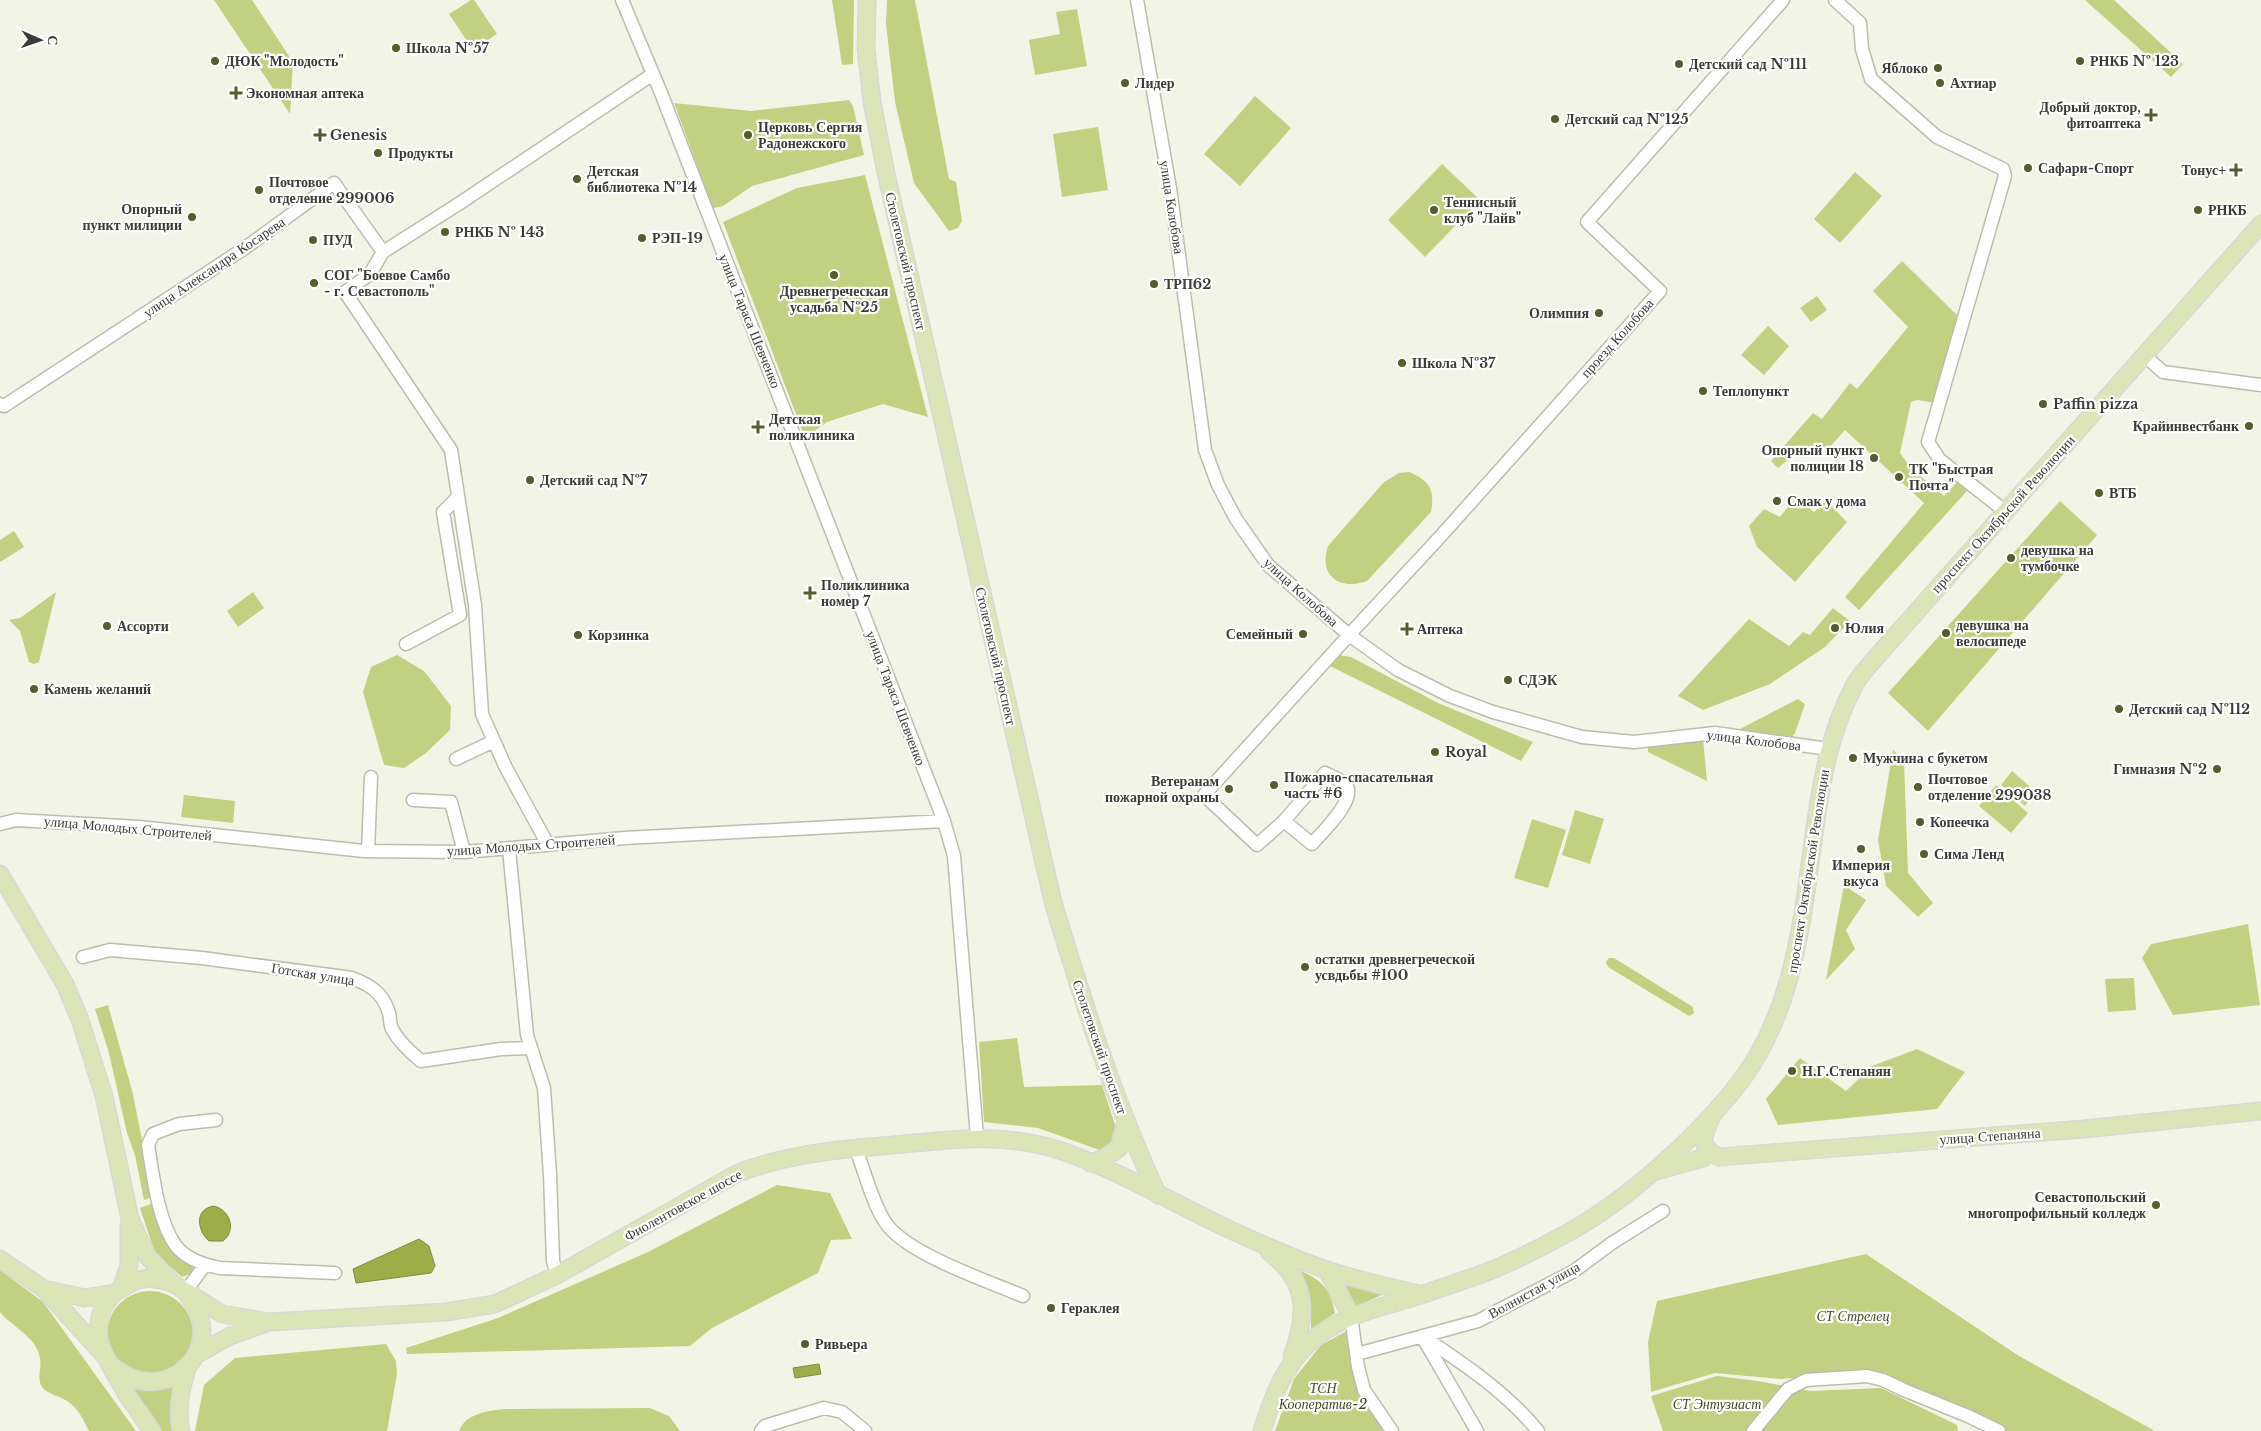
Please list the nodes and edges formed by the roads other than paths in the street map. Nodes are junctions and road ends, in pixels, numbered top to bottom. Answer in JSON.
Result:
{"nodes":[{"id":1,"x":622,"y":0,"type":"edge"},
{"id":2,"x":867,"y":0,"type":"edge"},
{"id":3,"x":1137,"y":0,"type":"edge"},
{"id":4,"x":1783,"y":0,"type":"edge"},
{"id":5,"x":1835,"y":0,"type":"edge"},
{"id":6,"x":653,"y":74,"type":"junction"},
{"id":7,"x":2261,"y":224,"type":"edge"},
{"id":8,"x":383,"y":252,"type":"junction"},
{"id":9,"x":2144,"y":355,"type":"junction"},
{"id":10,"x":2261,"y":385,"type":"edge"},
{"id":11,"x":0,"y":404,"type":"edge"},
{"id":12,"x":458,"y":497,"type":"junction"},
{"id":13,"x":2006,"y":512,"type":"junction"},
{"id":14,"x":1349,"y":635,"type":"junction"},
{"id":15,"x":406,"y":644,"type":"dead end"},
{"id":16,"x":494,"y":741,"type":"junction"},
{"id":17,"x":1828,"y":749,"type":"junction"},
{"id":18,"x":456,"y":758,"type":"dead end"},
{"id":19,"x":371,"y":777,"type":"dead end"},
{"id":20,"x":413,"y":800,"type":"dead end"},
{"id":21,"x":0,"y":819,"type":"edge"},
{"id":22,"x":16,"y":820,"type":"junction"},
{"id":23,"x":944,"y":821,"type":"junction"},
{"id":24,"x":1284,"y":821,"type":"junction"},
{"id":25,"x":0,"y":824,"type":"edge"},
{"id":26,"x":547,"y":843,"type":"junction"},
{"id":27,"x":509,"y":849,"type":"junction"},
{"id":28,"x":368,"y":851,"type":"junction"},
{"id":29,"x":464,"y":852,"type":"junction"},
{"id":30,"x":0,"y":874,"type":"edge"},
{"id":31,"x":84,"y":957,"type":"dead end"},
{"id":32,"x":530,"y":1048,"type":"junction"},
{"id":33,"x":2261,"y":1111,"type":"edge"},
{"id":34,"x":1714,"y":1112,"type":"junction"},
{"id":35,"x":216,"y":1120,"type":"dead end"},
{"id":36,"x":1126,"y":1121,"type":"junction"},
{"id":37,"x":977,"y":1137,"type":"junction"},
{"id":38,"x":1679,"y":1146,"type":"junction"},
{"id":39,"x":855,"y":1147,"type":"junction"},
{"id":40,"x":1719,"y":1157,"type":"junction"},
{"id":41,"x":1702,"y":1158,"type":"junction"},
{"id":42,"x":1090,"y":1162,"type":"junction"},
{"id":43,"x":1653,"y":1172,"type":"junction"},
{"id":44,"x":1129,"y":1180,"type":"junction"},
{"id":45,"x":1158,"y":1194,"type":"junction"},
{"id":46,"x":1663,"y":1210,"type":"dead end"},
{"id":47,"x":130,"y":1219,"type":"junction"},
{"id":48,"x":1254,"y":1240,"type":"junction"},
{"id":49,"x":0,"y":1259,"type":"edge"},
{"id":50,"x":205,"y":1265,"type":"junction"},
{"id":51,"x":1327,"y":1270,"type":"junction"},
{"id":52,"x":335,"y":1273,"type":"dead end"},
{"id":53,"x":557,"y":1274,"type":"junction"},
{"id":54,"x":180,"y":1288,"type":"junction"},
{"id":55,"x":44,"y":1289,"type":"junction"},
{"id":56,"x":118,"y":1290,"type":"junction"},
{"id":57,"x":1420,"y":1295,"type":"junction"},
{"id":58,"x":1023,"y":1296,"type":"dead end"},
{"id":59,"x":1351,"y":1316,"type":"junction"},
{"id":60,"x":270,"y":1322,"type":"junction"},
{"id":61,"x":1422,"y":1336,"type":"junction"},
{"id":62,"x":1357,"y":1354,"type":"junction"},
{"id":63,"x":109,"y":1361,"type":"junction"},
{"id":64,"x":192,"y":1361,"type":"junction"},
{"id":65,"x":1288,"y":1368,"type":"junction"},
{"id":66,"x":152,"y":1431,"type":"edge"},
{"id":67,"x":181,"y":1431,"type":"edge"},
{"id":68,"x":761,"y":1431,"type":"edge"},
{"id":69,"x":864,"y":1431,"type":"edge"},
{"id":70,"x":1262,"y":1431,"type":"edge"},
{"id":71,"x":1267,"y":1431,"type":"edge"},
{"id":72,"x":1392,"y":1431,"type":"edge"},
{"id":73,"x":1477,"y":1431,"type":"edge"},
{"id":74,"x":1538,"y":1431,"type":"edge"},
{"id":75,"x":1753,"y":1431,"type":"edge"},
{"id":76,"x":1999,"y":1431,"type":"edge"}],
"edges":[{"from":1,"to":6,"type":"street","name":"улица Тараса Шевченко"},
{"from":2,"to":36,"type":"main road","name":"Столетовский проспект"},
{"from":3,"to":14,"type":"street","name":"улица Колобова"},
{"from":4,"to":14,"type":"street","name":"проезд Колобова"},
{"from":5,"to":13,"type":"street","name":"проспект Октябрьской Революции"},
{"from":6,"to":8,"type":"street"},
{"from":6,"to":23,"type":"street","name":"улица Тараса Шевченко"},
{"from":7,"to":9,"type":"main road","name":"проспект Октябрьской Революции"},
{"from":8,"to":11,"type":"street","name":"улица Александра Косарева"},
{"from":8,"to":12,"type":"street"},
{"from":9,"to":10,"type":"street"},
{"from":9,"to":13,"type":"main road","name":"проспект Октябрьской Революции"},
{"from":12,"to":15,"type":"street"},
{"from":12,"to":16,"type":"street"},
{"from":13,"to":17,"type":"main road","name":"проспект Октябрьской Революции"},
{"from":14,"to":17,"type":"street","name":"улица Колобова"},
{"from":14,"to":24,"type":"street"},
{"from":16,"to":18,"type":"street"},
{"from":16,"to":26,"type":"street"},
{"from":17,"to":34,"type":"main road","name":"проспект Октябрьской Революции"},
{"from":19,"to":28,"type":"street"},
{"from":20,"to":29,"type":"street"},
{"from":21,"to":22,"type":"street"},
{"from":22,"to":25,"type":"street","name":"улица Молодых Строителей"},
{"from":22,"to":28,"type":"street","name":"улица Молодых Строителей"},
{"from":23,"to":26,"type":"street","name":"улица Молодых Строителей"},
{"from":23,"to":37,"type":"street","name":"улица Тараса Шевченко"},
{"from":24,"to":24,"type":"street"},
{"from":26,"to":27,"type":"street","name":"улица Молодых Строителей"},
{"from":27,"to":29,"type":"street","name":"улица Молодых Строителей"},
{"from":27,"to":32,"type":"street"},
{"from":28,"to":29,"type":"street","name":"улица Молодых Строителей"},
{"from":30,"to":47,"type":"main road"},
{"from":31,"to":32,"type":"street","name":"Готская улица"},
{"from":32,"to":53,"type":"street"},
{"from":33,"to":40,"type":"main road","name":"улица Степаняна"},
{"from":34,"to":38,"type":"main road","name":"проспект Октябрьской Революции"},
{"from":34,"to":40,"type":"main road"},
{"from":35,"to":50,"type":"street"},
{"from":36,"to":42,"type":"main road"},
{"from":36,"to":44,"type":"main road"},
{"from":36,"to":45,"type":"main road","name":"Столетовский проспект"},
{"from":37,"to":39,"type":"main road","name":"Фиолентовское шоссе"},
{"from":37,"to":42,"type":"main road","name":"Фиолентовское шоссе"},
{"from":38,"to":41,"type":"main road","name":"улица Степаняна"},
{"from":38,"to":43,"type":"main road","name":"проспект Октябрьской Революции"},
{"from":39,"to":53,"type":"main road","name":"Фиолентовское шоссе"},
{"from":39,"to":58,"type":"street"},
{"from":40,"to":41,"type":"street","name":"улица Степаняна"},
{"from":41,"to":43,"type":"main road","name":"улица Степаняна"},
{"from":42,"to":44,"type":"main road","name":"Фиолентовское шоссе"},
{"from":43,"to":57,"type":"main road","name":"проспект Октябрьской Революции"},
{"from":44,"to":45,"type":"main road","name":"Фиолентовское шоссе"},
{"from":45,"to":48,"type":"main road"},
{"from":46,"to":61,"type":"street","name":"Волнистая улица"},
{"from":47,"to":54,"type":"main road"},
{"from":47,"to":56,"type":"main road"},
{"from":48,"to":51,"type":"main road"},
{"from":48,"to":65,"type":"main road"},
{"from":49,"to":55,"type":"main road","name":"Фиолентовское шоссе"},
{"from":50,"to":52,"type":"street"},
{"from":50,"to":54,"type":"street"},
{"from":51,"to":57,"type":"main road"},
{"from":51,"to":59,"type":"main road"},
{"from":53,"to":60,"type":"main road","name":"Фиолентовское шоссе"},
{"from":54,"to":56,"type":"main road","name":"Фиолентовское шоссе"},
{"from":54,"to":60,"type":"main road","name":"Фиолентовское шоссе"},
{"from":54,"to":64,"type":"main road"},
{"from":55,"to":56,"type":"main road","name":"Фиолентовское шоссе"},
{"from":55,"to":63,"type":"main road","name":"Фиолентовское шоссе"},
{"from":56,"to":63,"type":"main road","name":"Фиолентовское шоссе"},
{"from":57,"to":59,"type":"main road","name":"проспект Октябрьской Революции"},
{"from":59,"to":62,"type":"street"},
{"from":59,"to":65,"type":"main road","name":"проспект Октябрьской Революции"},
{"from":59,"to":71,"type":"main road"},
{"from":60,"to":64,"type":"main road","name":"Фиолентовское шоссе"},
{"from":61,"to":62,"type":"street","name":"Волнистая улица"},
{"from":61,"to":73,"type":"street"},
{"from":61,"to":74,"type":"street"},
{"from":62,"to":72,"type":"street"},
{"from":63,"to":64,"type":"main road","name":"Фиолентовское шоссе"},
{"from":63,"to":66,"type":"main road","name":"Фиолентовское шоссе"},
{"from":64,"to":67,"type":"main road"},
{"from":65,"to":70,"type":"main road","name":"проспект Октябрьской Революции"},
{"from":68,"to":69,"type":"street"},
{"from":75,"to":76,"type":"street"}]}
